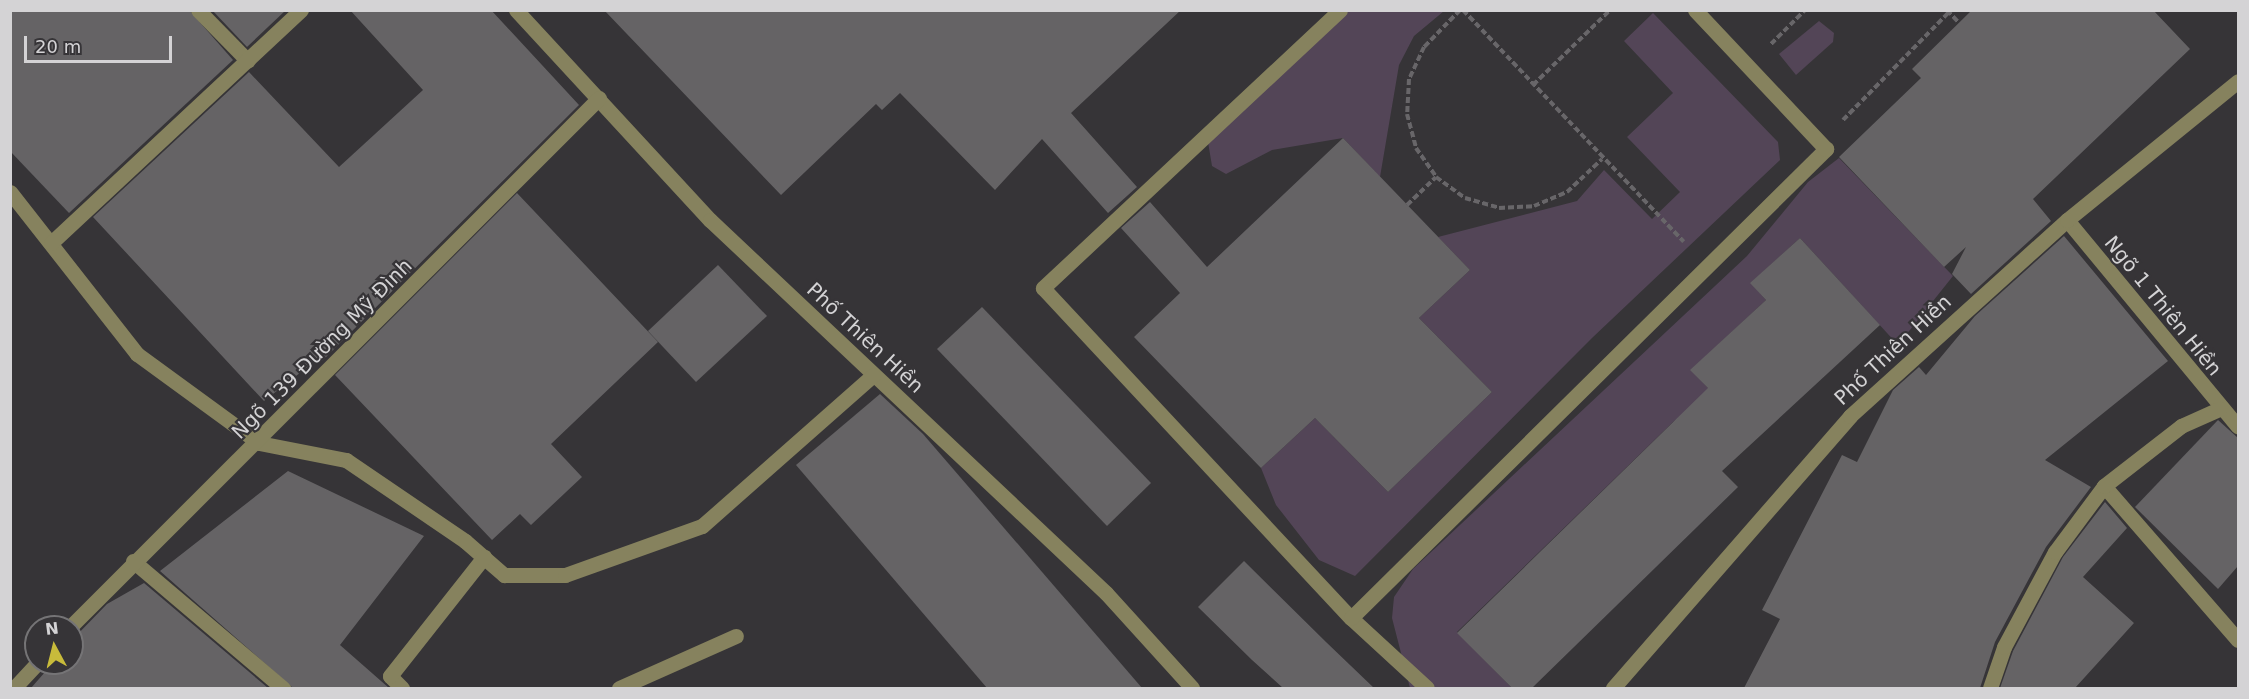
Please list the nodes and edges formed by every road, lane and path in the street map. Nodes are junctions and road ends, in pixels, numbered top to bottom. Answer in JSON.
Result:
{"nodes":[{"id":1,"x":198,"y":10,"type":"edge"},
{"id":2,"x":302,"y":10,"type":"edge"},
{"id":3,"x":516,"y":10,"type":"edge"},
{"id":4,"x":1340,"y":10,"type":"edge"},
{"id":5,"x":1461,"y":10,"type":"edge"},
{"id":6,"x":1610,"y":10,"type":"edge"},
{"id":7,"x":1695,"y":10,"type":"edge"},
{"id":8,"x":1805,"y":10,"type":"edge"},
{"id":9,"x":1949,"y":11,"type":"edge"},
{"id":10,"x":1959,"y":23,"type":"dead end"},
{"id":11,"x":1762,"y":52,"type":"dead end"},
{"id":12,"x":248,"y":61,"type":"junction"},
{"id":13,"x":2238,"y":81,"type":"edge"},
{"id":14,"x":1533,"y":85,"type":"junction"},
{"id":15,"x":599,"y":98,"type":"junction"},
{"id":16,"x":1841,"y":123,"type":"dead end"},
{"id":17,"x":1602,"y":159,"type":"junction"},
{"id":18,"x":1436,"y":177,"type":"junction"},
{"id":19,"x":10,"y":192,"type":"edge"},
{"id":20,"x":1407,"y":205,"type":"dead end"},
{"id":21,"x":2067,"y":220,"type":"junction"},
{"id":22,"x":51,"y":243,"type":"junction"},
{"id":23,"x":1708,"y":266,"type":"junction"},
{"id":24,"x":873,"y":375,"type":"junction"},
{"id":25,"x":2219,"y":409,"type":"junction"},
{"id":26,"x":2238,"y":427,"type":"edge"},
{"id":27,"x":259,"y":444,"type":"junction"},
{"id":28,"x":2104,"y":486,"type":"junction"},
{"id":29,"x":484,"y":557,"type":"junction"},
{"id":30,"x":133,"y":561,"type":"junction"},
{"id":31,"x":81,"y":615,"type":"edge"},
{"id":32,"x":1351,"y":618,"type":"junction"},
{"id":33,"x":736,"y":636,"type":"dead end"},
{"id":34,"x":2238,"y":640,"type":"edge"},
{"id":35,"x":26,"y":675,"type":"edge"},
{"id":36,"x":14,"y":688,"type":"edge"},
{"id":37,"x":283,"y":688,"type":"edge"},
{"id":38,"x":402,"y":688,"type":"edge"},
{"id":39,"x":619,"y":688,"type":"edge"},
{"id":40,"x":1192,"y":688,"type":"edge"},
{"id":41,"x":1427,"y":688,"type":"edge"},
{"id":42,"x":1613,"y":688,"type":"edge"},
{"id":43,"x":1990,"y":688,"type":"edge"}],
"edges":[{"from":1,"to":12,"type":"street"},
{"from":2,"to":12,"type":"street"},
{"from":3,"to":15,"type":"street","name":"Phố Thiên Hiền"},
{"from":4,"to":32,"type":"street"},
{"from":5,"to":14,"type":"path"},
{"from":5,"to":18,"type":"path"},
{"from":6,"to":14,"type":"path"},
{"from":7,"to":23,"type":"street"},
{"from":8,"to":11,"type":"path"},
{"from":9,"to":10,"type":"path"},
{"from":9,"to":16,"type":"path"},
{"from":12,"to":22,"type":"street"},
{"from":13,"to":21,"type":"street","name":"Phố Thiên Hiền"},
{"from":14,"to":17,"type":"path"},
{"from":15,"to":24,"type":"street","name":"Phố Thiên Hiền"},
{"from":15,"to":27,"type":"street","name":"Ngõ 139 Đường Mỹ Đình"},
{"from":17,"to":18,"type":"path"},
{"from":17,"to":23,"type":"path"},
{"from":18,"to":20,"type":"path"},
{"from":19,"to":22,"type":"street"},
{"from":21,"to":25,"type":"street","name":"Ngõ 1 Thiên Hiền"},
{"from":21,"to":42,"type":"street","name":"Phố Thiên Hiền"},
{"from":22,"to":27,"type":"street"},
{"from":23,"to":32,"type":"street"},
{"from":24,"to":29,"type":"street"},
{"from":24,"to":40,"type":"street","name":"Phố Thiên Hiền"},
{"from":25,"to":26,"type":"street","name":"Ngõ 1 Thiên Hiền"},
{"from":25,"to":28,"type":"street"},
{"from":27,"to":29,"type":"street"},
{"from":27,"to":30,"type":"street","name":"Ngõ 139 Đường Mỹ Đình"},
{"from":28,"to":34,"type":"street"},
{"from":28,"to":43,"type":"street"},
{"from":29,"to":38,"type":"street"},
{"from":30,"to":31,"type":"street","name":"Ngõ 139 Đường Mỹ Đình"},
{"from":30,"to":37,"type":"street"},
{"from":32,"to":41,"type":"street"},
{"from":33,"to":39,"type":"street"},
{"from":35,"to":36,"type":"street"}]}
